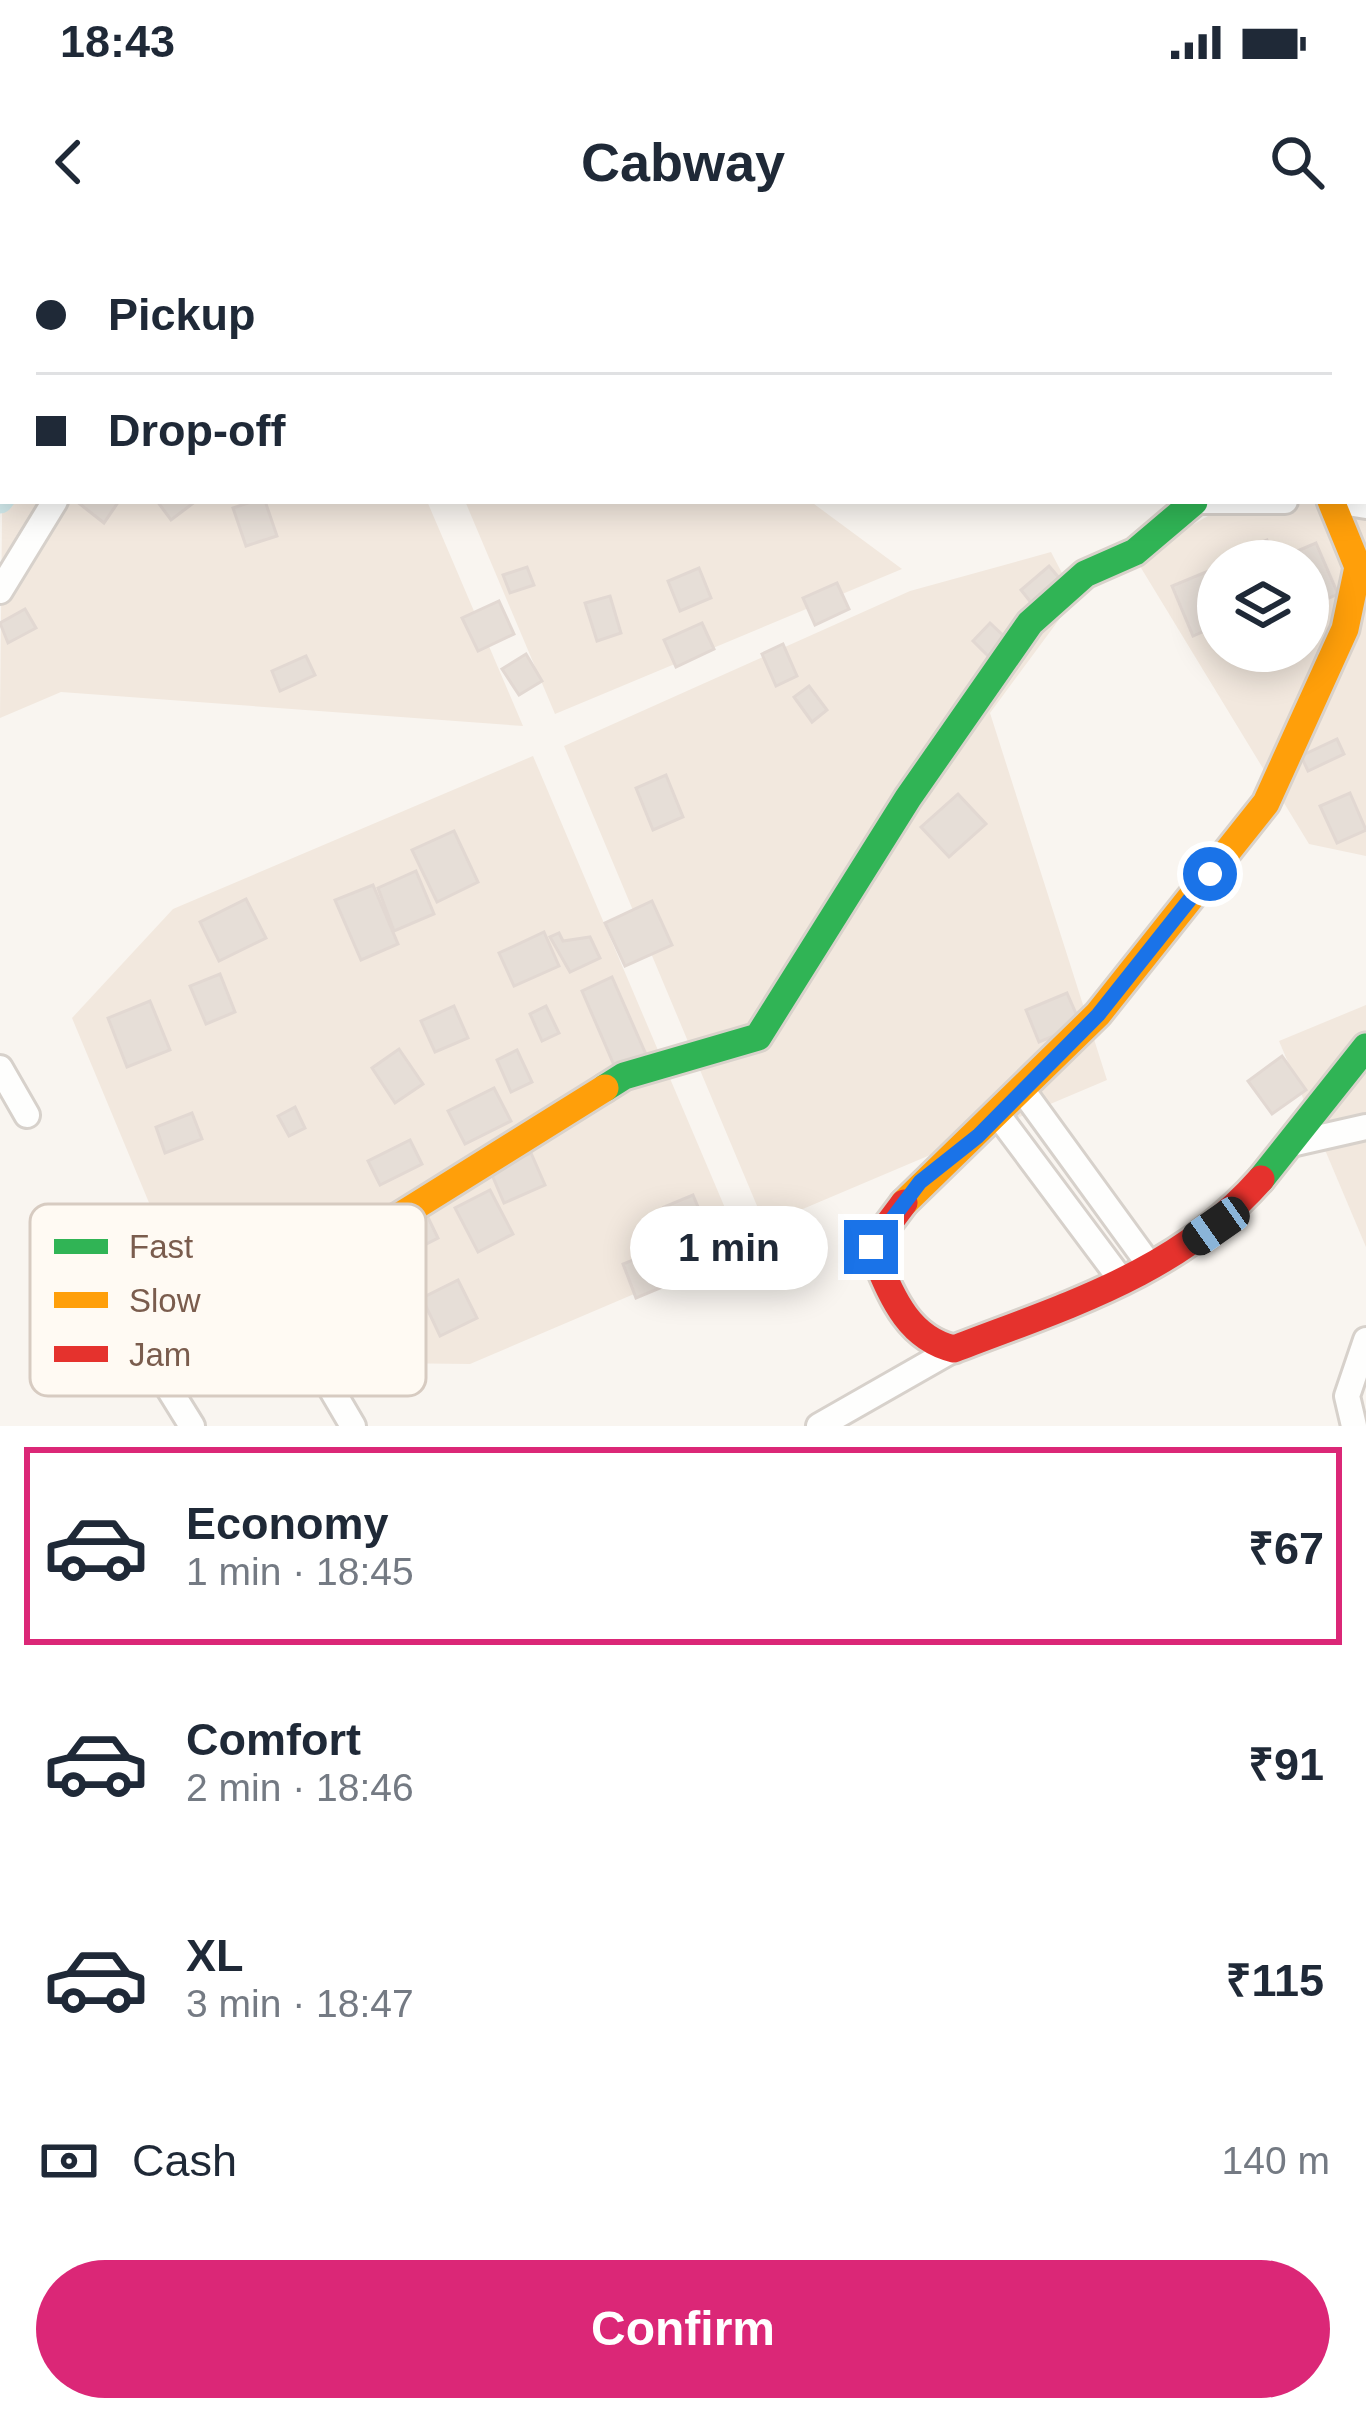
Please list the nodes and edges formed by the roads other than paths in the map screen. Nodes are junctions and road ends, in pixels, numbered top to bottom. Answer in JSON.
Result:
{"nodes":[{"id":1,"x":53,"y":504,"type":"edge"},
{"id":2,"x":1191,"y":504,"type":"edge"},
{"id":3,"x":1334,"y":504,"type":"edge"},
{"id":4,"x":0,"y":591,"type":"edge"},
{"id":5,"x":1366,"y":1047,"type":"edge"},
{"id":6,"x":0,"y":1068,"type":"edge"},
{"id":7,"x":1023,"y":1091,"type":"junction"},
{"id":8,"x":27,"y":1115,"type":"dead end"},
{"id":9,"x":998,"y":1115,"type":"junction"},
{"id":10,"x":1366,"y":1127,"type":"edge"},
{"id":11,"x":1291,"y":1144,"type":"junction"},
{"id":12,"x":421,"y":1204,"type":"edge"},
{"id":13,"x":1151,"y":1267,"type":"junction"},
{"id":14,"x":1122,"y":1281,"type":"junction"},
{"id":15,"x":1366,"y":1340,"type":"edge"},
{"id":16,"x":954,"y":1349,"type":"junction"},
{"id":17,"x":173,"y":1396,"type":"edge"},
{"id":18,"x":335,"y":1396,"type":"edge"},
{"id":19,"x":192,"y":1426,"type":"edge"},
{"id":20,"x":353,"y":1426,"type":"edge"},
{"id":21,"x":819,"y":1426,"type":"edge"},
{"id":22,"x":1354,"y":1426,"type":"edge"}],
"edges":[{"from":1,"to":4,"type":"street"},
{"from":2,"to":12,"type":"street"},
{"from":3,"to":7,"type":"street"},
{"from":5,"to":11,"type":"street"},
{"from":6,"to":8,"type":"street"},
{"from":7,"to":9,"type":"street"},
{"from":7,"to":13,"type":"street"},
{"from":9,"to":14,"type":"street"},
{"from":9,"to":16,"type":"street"},
{"from":10,"to":11,"type":"street"},
{"from":11,"to":13,"type":"street"},
{"from":13,"to":14,"type":"street"},
{"from":14,"to":16,"type":"street"},
{"from":15,"to":22,"type":"street"},
{"from":16,"to":21,"type":"street"},
{"from":17,"to":19,"type":"street"},
{"from":18,"to":20,"type":"street"}]}
